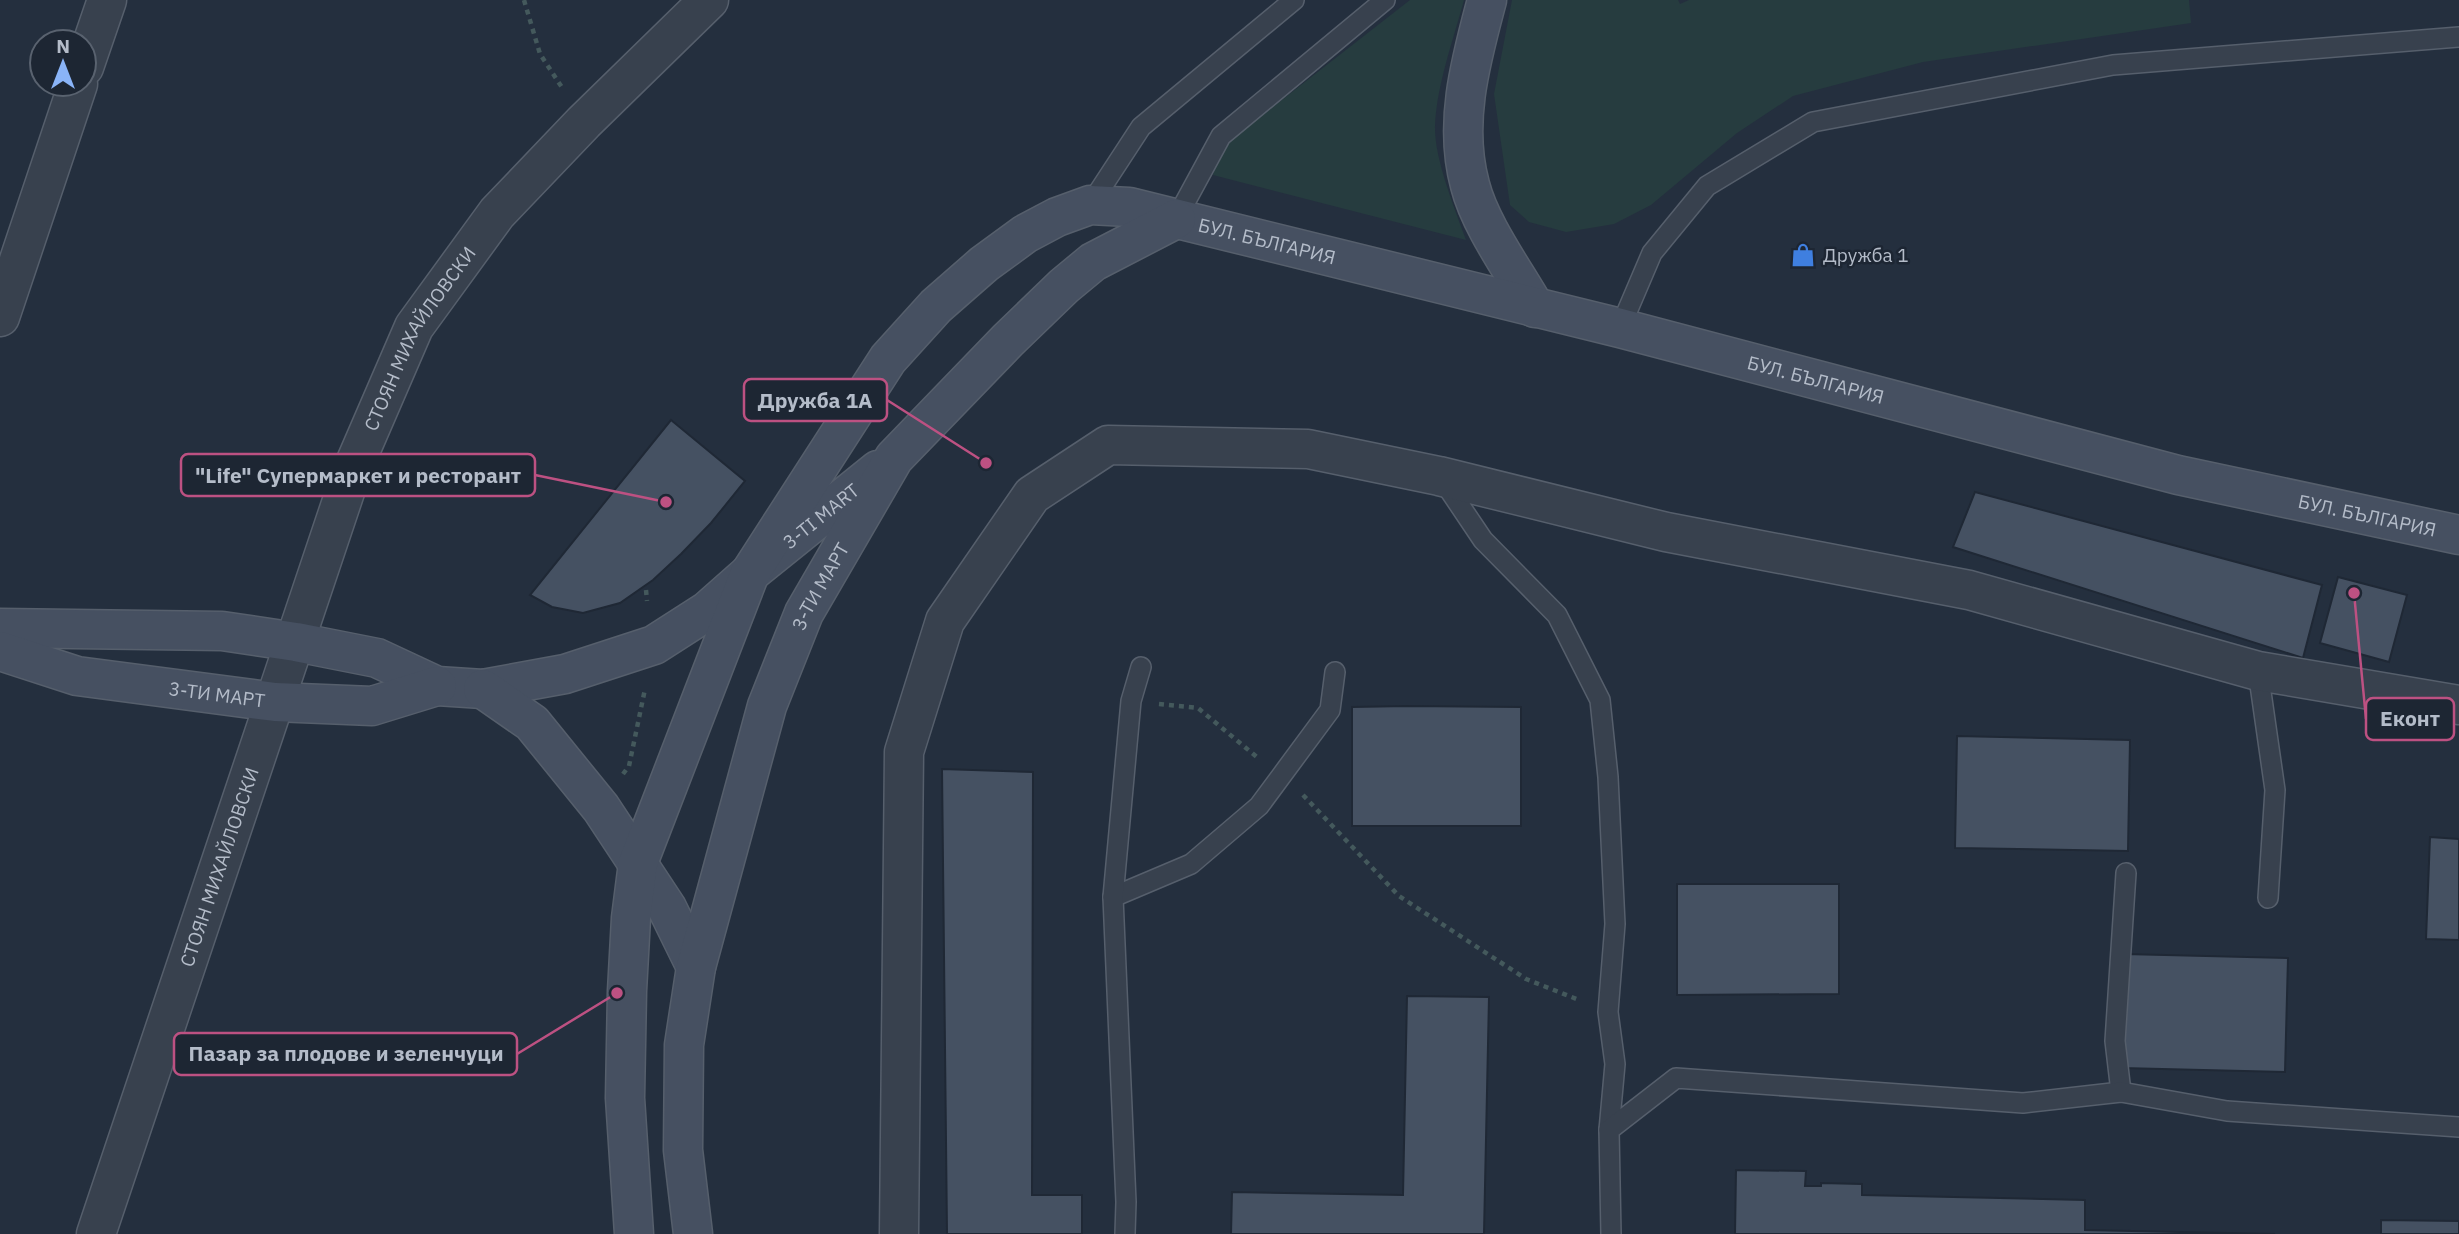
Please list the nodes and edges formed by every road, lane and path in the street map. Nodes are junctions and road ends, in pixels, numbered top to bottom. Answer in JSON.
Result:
{"nodes":[{"id":1,"x":107,"y":0,"type":"edge"},
{"id":2,"x":524,"y":0,"type":"edge"},
{"id":3,"x":709,"y":0,"type":"edge"},
{"id":4,"x":1294,"y":0,"type":"edge"},
{"id":5,"x":1385,"y":0,"type":"edge"},
{"id":6,"x":1487,"y":0,"type":"edge"},
{"id":7,"x":97,"y":28,"type":"edge"},
{"id":8,"x":2459,"y":37,"type":"edge"},
{"id":9,"x":73,"y":98,"type":"edge"},
{"id":10,"x":584,"y":122,"type":"junction"},
{"id":11,"x":1090,"y":205,"type":"junction"},
{"id":12,"x":1176,"y":219,"type":"junction"},
{"id":13,"x":1535,"y":308,"type":"junction"},
{"id":14,"x":0,"y":317,"type":"edge"},
{"id":15,"x":1620,"y":328,"type":"junction"},
{"id":16,"x":894,"y":458,"type":"junction"},
{"id":17,"x":1439,"y":476,"type":"junction"},
{"id":18,"x":2459,"y":535,"type":"edge"},
{"id":19,"x":750,"y":573,"type":"junction"},
{"id":20,"x":0,"y":628,"type":"edge"},
{"id":21,"x":296,"y":642,"type":"junction"},
{"id":22,"x":0,"y":651,"type":"edge"},
{"id":23,"x":1141,"y":667,"type":"dead end"},
{"id":24,"x":1335,"y":671,"type":"dead end"},
{"id":25,"x":2259,"y":671,"type":"junction"},
{"id":26,"x":647,"y":678,"type":"dead end"},
{"id":27,"x":437,"y":686,"type":"junction"},
{"id":28,"x":483,"y":689,"type":"junction"},
{"id":29,"x":1130,"y":701,"type":"junction"},
{"id":30,"x":275,"y":702,"type":"junction"},
{"id":31,"x":2459,"y":705,"type":"edge"},
{"id":32,"x":1280,"y":777,"type":"junction"},
{"id":33,"x":601,"y":808,"type":"junction"},
{"id":34,"x":638,"y":863,"type":"junction"},
{"id":35,"x":2126,"y":873,"type":"dead end"},
{"id":36,"x":1113,"y":897,"type":"junction"},
{"id":37,"x":2268,"y":898,"type":"dead end"},
{"id":38,"x":695,"y":967,"type":"junction"},
{"id":39,"x":1608,"y":1012,"type":"junction"},
{"id":40,"x":2121,"y":1092,"type":"junction"},
{"id":41,"x":2459,"y":1127,"type":"edge"},
{"id":42,"x":1609,"y":1130,"type":"junction"},
{"id":43,"x":96,"y":1234,"type":"edge"},
{"id":44,"x":634,"y":1234,"type":"edge"},
{"id":45,"x":693,"y":1234,"type":"edge"},
{"id":46,"x":899,"y":1234,"type":"edge"},
{"id":47,"x":1125,"y":1234,"type":"edge"},
{"id":48,"x":1611,"y":1234,"type":"edge"}],
"edges":[{"from":1,"to":7,"type":"street"},
{"from":2,"to":10,"type":"path"},
{"from":3,"to":10,"type":"street","name":"СТОЯН МИХАЙЛОВСКИ"},
{"from":4,"to":11,"type":"lane"},
{"from":5,"to":12,"type":"lane"},
{"from":6,"to":13,"type":"street"},
{"from":8,"to":15,"type":"lane"},
{"from":9,"to":14,"type":"street"},
{"from":10,"to":21,"type":"street","name":"СТОЯН МИХАЙЛОВСКИ"},
{"from":11,"to":12,"type":"street","name":"БУЛ. БЪЛГАРИЯ"},
{"from":11,"to":19,"type":"street"},
{"from":12,"to":13,"type":"street","name":"БУЛ. БЪЛГАРИЯ"},
{"from":12,"to":16,"type":"street","name":"3-ТИ МАРТ"},
{"from":13,"to":15,"type":"street","name":"БУЛ. БЪЛГАРИЯ"},
{"from":15,"to":18,"type":"street","name":"БУЛ. БЪЛГАРИЯ"},
{"from":16,"to":19,"type":"street","name":"3-TI MART"},
{"from":16,"to":38,"type":"street","name":"3-ТИ МАРТ"},
{"from":17,"to":25,"type":"street"},
{"from":17,"to":39,"type":"lane"},
{"from":17,"to":46,"type":"street"},
{"from":19,"to":28,"type":"street","name":"3-ТИ МАРТ"},
{"from":19,"to":34,"type":"street"},
{"from":20,"to":21,"type":"street","name":"3-ТИ МАРТ"},
{"from":21,"to":27,"type":"street","name":"3-ТИ МАРТ"},
{"from":21,"to":30,"type":"street","name":"СТОЯН МИХАЙЛОВСКИ"},
{"from":22,"to":30,"type":"street","name":"3-ТИ МАРТ"},
{"from":23,"to":29,"type":"lane"},
{"from":24,"to":32,"type":"lane"},
{"from":25,"to":31,"type":"street"},
{"from":25,"to":37,"type":"lane"},
{"from":26,"to":33,"type":"path"},
{"from":27,"to":28,"type":"street","name":"3-ТИ МАРТ"},
{"from":27,"to":30,"type":"street","name":"3-ТИ МАРТ"},
{"from":28,"to":33,"type":"street"},
{"from":29,"to":32,"type":"path"},
{"from":29,"to":36,"type":"lane"},
{"from":30,"to":43,"type":"street","name":"СТОЯН МИХАЙЛОВСКИ"},
{"from":32,"to":36,"type":"lane"},
{"from":32,"to":39,"type":"path"},
{"from":33,"to":34,"type":"street"},
{"from":34,"to":38,"type":"street"},
{"from":34,"to":44,"type":"street"},
{"from":35,"to":40,"type":"lane"},
{"from":36,"to":47,"type":"lane"},
{"from":38,"to":45,"type":"street","name":"3-ТИ МАРТ"},
{"from":39,"to":42,"type":"lane"},
{"from":40,"to":41,"type":"lane"},
{"from":40,"to":42,"type":"lane"},
{"from":42,"to":48,"type":"lane"}]}
